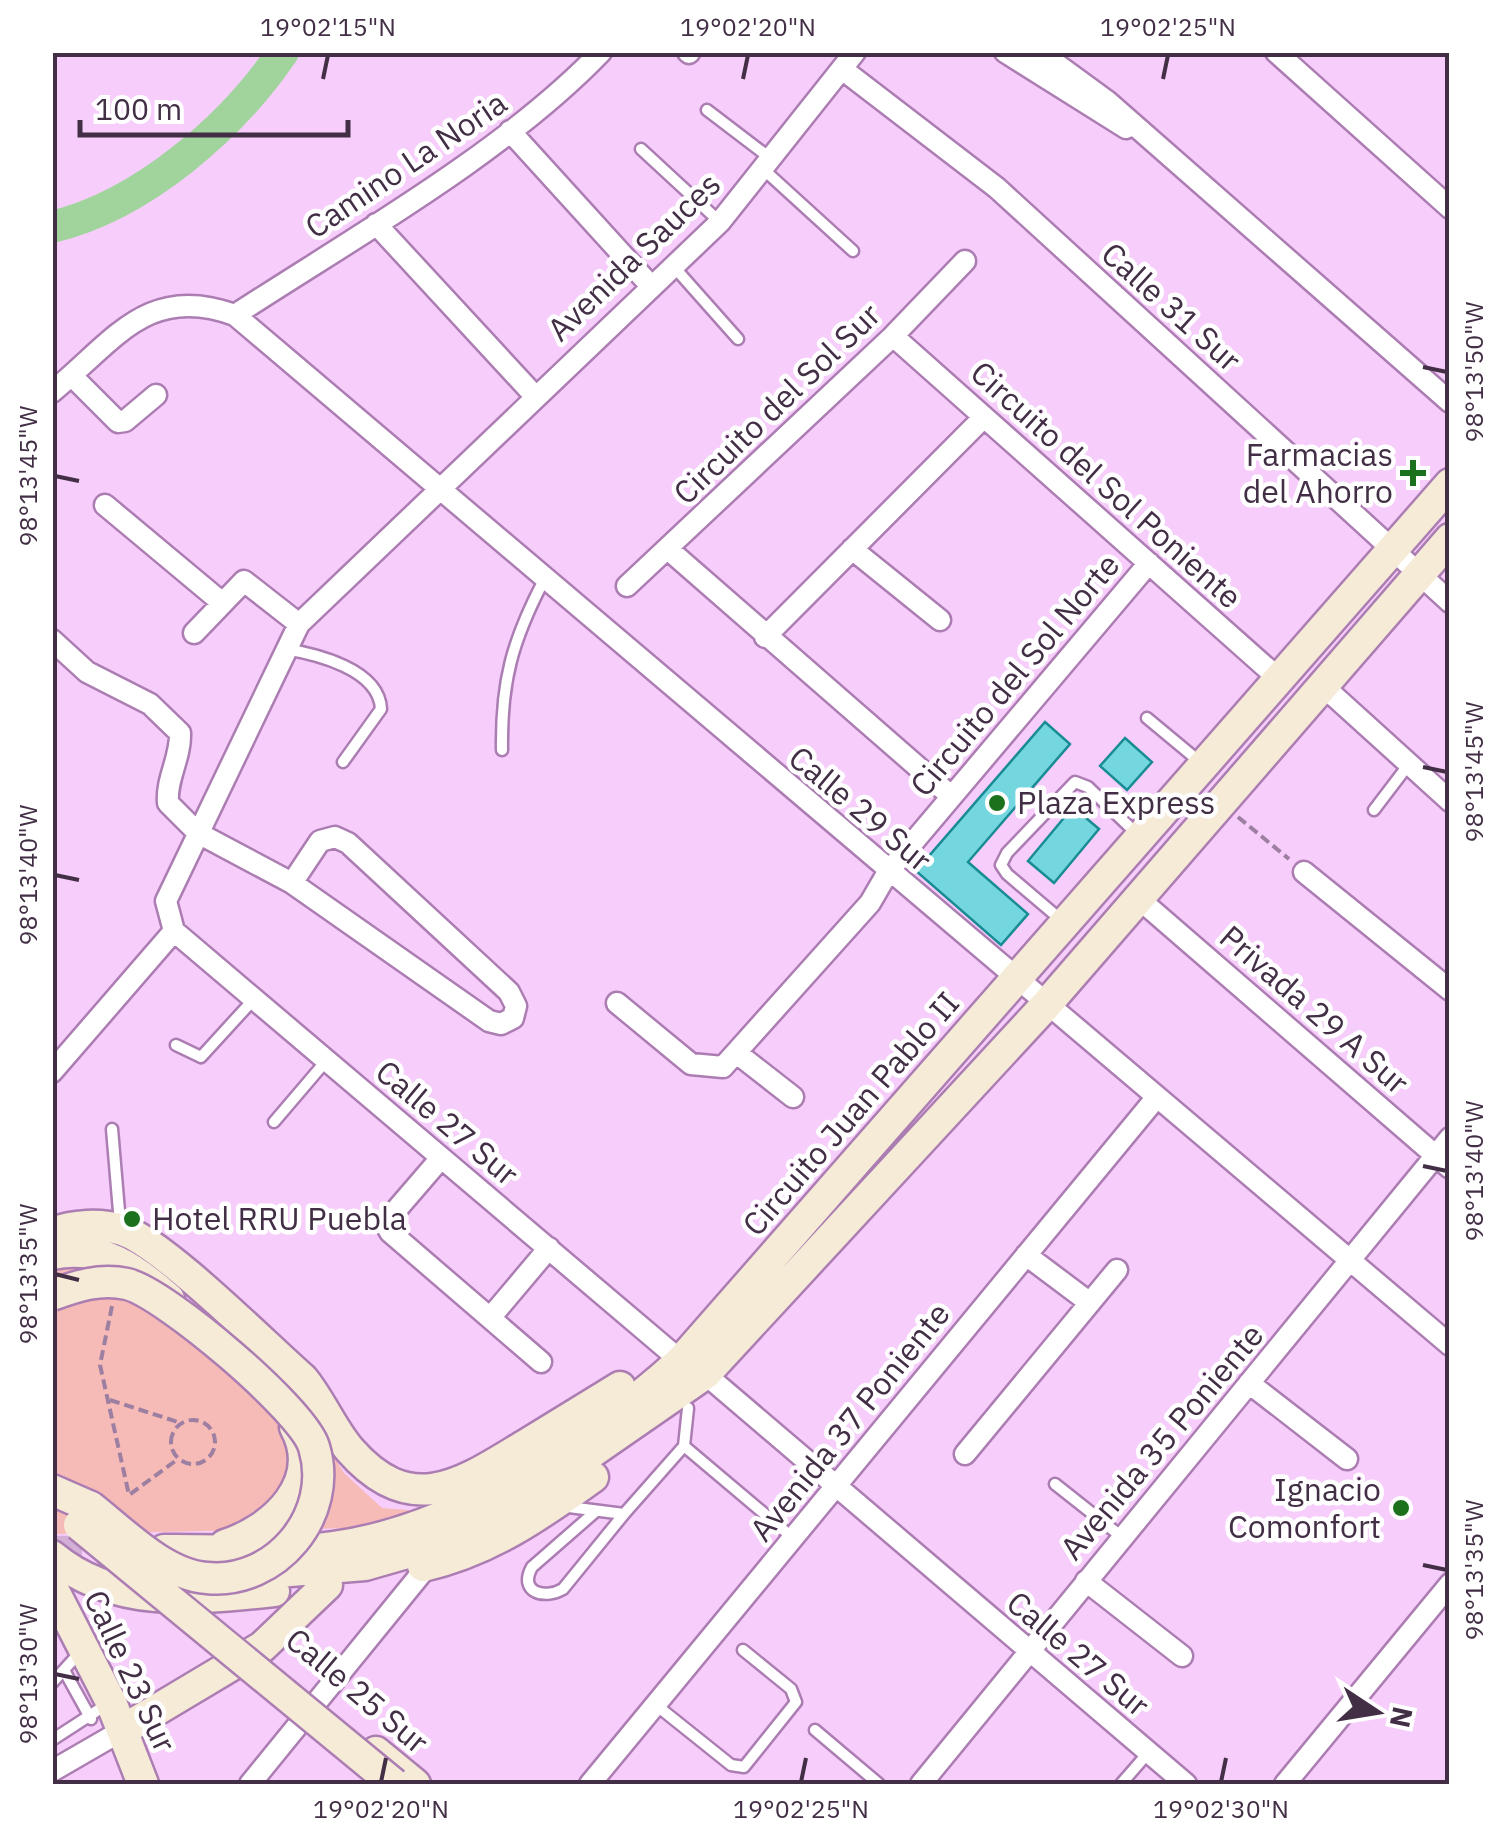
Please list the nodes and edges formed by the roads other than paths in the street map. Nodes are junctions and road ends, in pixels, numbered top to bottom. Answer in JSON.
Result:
{"nodes":[{"id":1,"x":601,"y":52,"type":"edge"},
{"id":2,"x":1005,"y":52,"type":"edge"},
{"id":3,"x":1040,"y":52,"type":"edge"},
{"id":4,"x":1276,"y":52,"type":"edge"},
{"id":5,"x":849,"y":61,"type":"edge"},
{"id":6,"x":707,"y":110,"type":"dead end"},
{"id":7,"x":510,"y":131,"type":"junction"},
{"id":8,"x":1149,"y":140,"type":"junction"},
{"id":9,"x":641,"y":149,"type":"dead end"},
{"id":10,"x":767,"y":164,"type":"junction"},
{"id":11,"x":1450,"y":208,"type":"edge"},
{"id":12,"x":720,"y":222,"type":"junction"},
{"id":13,"x":376,"y":224,"type":"junction"},
{"id":14,"x":853,"y":251,"type":"dead end"},
{"id":15,"x":965,"y":261,"type":"dead end"},
{"id":16,"x":675,"y":268,"type":"junction"},
{"id":17,"x":650,"y":284,"type":"junction"},
{"id":18,"x":235,"y":315,"type":"junction"},
{"id":19,"x":893,"y":336,"type":"junction"},
{"id":20,"x":738,"y":339,"type":"dead end"},
{"id":21,"x":74,"y":379,"type":"junction"},
{"id":22,"x":52,"y":392,"type":"edge"},
{"id":23,"x":156,"y":395,"type":"dead end"},
{"id":24,"x":534,"y":395,"type":"junction"},
{"id":25,"x":1450,"y":402,"type":"edge"},
{"id":26,"x":984,"y":417,"type":"junction"},
{"id":27,"x":1450,"y":484,"type":"edge"},
{"id":28,"x":437,"y":489,"type":"junction"},
{"id":29,"x":105,"y":506,"type":"dead end"},
{"id":30,"x":1450,"y":540,"type":"edge"},
{"id":31,"x":852,"y":549,"type":"junction"},
{"id":32,"x":669,"y":550,"type":"junction"},
{"id":33,"x":1392,"y":550,"type":"junction"},
{"id":34,"x":1148,"y":563,"type":"junction"},
{"id":35,"x":1420,"y":574,"type":"junction"},
{"id":36,"x":544,"y":580,"type":"junction"},
{"id":37,"x":627,"y":586,"type":"dead end"},
{"id":38,"x":220,"y":601,"type":"junction"},
{"id":39,"x":1450,"y":602,"type":"edge"},
{"id":40,"x":940,"y":620,"type":"dead end"},
{"id":41,"x":299,"y":624,"type":"junction"},
{"id":42,"x":194,"y":633,"type":"dead end"},
{"id":43,"x":765,"y":636,"type":"junction"},
{"id":44,"x":52,"y":640,"type":"edge"},
{"id":45,"x":284,"y":649,"type":"junction"},
{"id":46,"x":1278,"y":679,"type":"junction"},
{"id":47,"x":1323,"y":686,"type":"junction"},
{"id":48,"x":1147,"y":718,"type":"dead end"},
{"id":49,"x":502,"y":750,"type":"dead end"},
{"id":50,"x":342,"y":762,"type":"dead end"},
{"id":51,"x":1409,"y":764,"type":"junction"},
{"id":52,"x":1203,"y":766,"type":"junction"},
{"id":53,"x":951,"y":796,"type":"junction"},
{"id":54,"x":1450,"y":802,"type":"edge"},
{"id":55,"x":1374,"y":810,"type":"dead end"},
{"id":56,"x":198,"y":833,"type":"junction"},
{"id":57,"x":1141,"y":837,"type":"junction"},
{"id":58,"x":888,"y":872,"type":"junction"},
{"id":59,"x":1304,"y":872,"type":"road end"},
{"id":60,"x":292,"y":882,"type":"junction"},
{"id":61,"x":1138,"y":898,"type":"junction"},
{"id":62,"x":1065,"y":923,"type":"junction"},
{"id":63,"x":174,"y":931,"type":"junction"},
{"id":64,"x":1016,"y":979,"type":"junction"},
{"id":65,"x":1450,"y":990,"type":"edge"},
{"id":66,"x":254,"y":999,"type":"junction"},
{"id":67,"x":616,"y":1003,"type":"dead end"},
{"id":68,"x":1046,"y":1005,"type":"junction"},
{"id":69,"x":176,"y":1045,"type":"dead end"},
{"id":70,"x":738,"y":1054,"type":"junction"},
{"id":71,"x":326,"y":1060,"type":"junction"},
{"id":72,"x":52,"y":1072,"type":"edge"},
{"id":73,"x":794,"y":1097,"type":"dead end"},
{"id":74,"x":1156,"y":1098,"type":"junction"},
{"id":75,"x":274,"y":1122,"type":"dead end"},
{"id":76,"x":112,"y":1129,"type":"dead end"},
{"id":77,"x":1450,"y":1138,"type":"edge"},
{"id":78,"x":441,"y":1158,"type":"junction"},
{"id":79,"x":1442,"y":1162,"type":"edge"},
{"id":80,"x":120,"y":1229,"type":"junction"},
{"id":81,"x":52,"y":1233,"type":"edge"},
{"id":82,"x":549,"y":1248,"type":"junction"},
{"id":83,"x":52,"y":1254,"type":"edge"},
{"id":84,"x":1026,"y":1255,"type":"junction"},
{"id":85,"x":1350,"y":1261,"type":"junction"},
{"id":86,"x":1117,"y":1270,"type":"dead end"},
{"id":87,"x":52,"y":1295,"type":"edge"},
{"id":88,"x":1090,"y":1303,"type":"junction"},
{"id":89,"x":490,"y":1318,"type":"junction"},
{"id":90,"x":1450,"y":1345,"type":"edge"},
{"id":91,"x":541,"y":1362,"type":"dead end"},
{"id":92,"x":693,"y":1367,"type":"junction"},
{"id":93,"x":1249,"y":1384,"type":"junction"},
{"id":94,"x":688,"y":1408,"type":"junction"},
{"id":95,"x":684,"y":1446,"type":"junction"},
{"id":96,"x":965,"y":1454,"type":"dead end"},
{"id":97,"x":1348,"y":1458,"type":"dead end"},
{"id":98,"x":1055,"y":1484,"type":"dead end"},
{"id":99,"x":834,"y":1488,"type":"junction"},
{"id":100,"x":52,"y":1492,"type":"edge"},
{"id":101,"x":555,"y":1504,"type":"junction"},
{"id":102,"x":595,"y":1512,"type":"junction"},
{"id":103,"x":624,"y":1514,"type":"junction"},
{"id":104,"x":85,"y":1516,"type":"junction"},
{"id":105,"x":1122,"y":1537,"type":"junction"},
{"id":106,"x":793,"y":1538,"type":"junction"},
{"id":107,"x":212,"y":1549,"type":"junction"},
{"id":108,"x":164,"y":1550,"type":"dead end"},
{"id":109,"x":52,"y":1556,"type":"edge"},
{"id":110,"x":429,"y":1564,"type":"junction"},
{"id":111,"x":182,"y":1577,"type":"dead end"},
{"id":112,"x":1086,"y":1581,"type":"junction"},
{"id":113,"x":1450,"y":1584,"type":"edge"},
{"id":114,"x":327,"y":1585,"type":"junction"},
{"id":115,"x":52,"y":1587,"type":"edge"},
{"id":116,"x":70,"y":1629,"type":"edge"},
{"id":117,"x":743,"y":1650,"type":"dead end"},
{"id":118,"x":1029,"y":1651,"type":"junction"},
{"id":119,"x":1182,"y":1656,"type":"dead end"},
{"id":120,"x":245,"y":1657,"type":"junction"},
{"id":121,"x":65,"y":1672,"type":"junction"},
{"id":122,"x":52,"y":1683,"type":"edge"},
{"id":123,"x":656,"y":1704,"type":"junction"},
{"id":124,"x":309,"y":1710,"type":"junction"},
{"id":125,"x":108,"y":1717,"type":"junction"},
{"id":126,"x":815,"y":1730,"type":"dead end"},
{"id":127,"x":52,"y":1740,"type":"edge"},
{"id":128,"x":1148,"y":1752,"type":"junction"},
{"id":129,"x":52,"y":1771,"type":"edge"},
{"id":130,"x":143,"y":1784,"type":"edge"},
{"id":131,"x":250,"y":1784,"type":"edge"},
{"id":132,"x":381,"y":1784,"type":"edge"},
{"id":133,"x":394,"y":1784,"type":"edge"},
{"id":134,"x":416,"y":1784,"type":"edge"},
{"id":135,"x":590,"y":1784,"type":"edge"},
{"id":136,"x":879,"y":1784,"type":"edge"},
{"id":137,"x":921,"y":1784,"type":"edge"},
{"id":138,"x":1121,"y":1784,"type":"edge"},
{"id":139,"x":1186,"y":1784,"type":"edge"},
{"id":140,"x":1285,"y":1784,"type":"edge"}],
"edges":[{"from":1,"to":7,"type":"street","name":"Camino La Noria"},
{"from":2,"to":8,"type":"street"},
{"from":3,"to":8,"type":"street"},
{"from":4,"to":11,"type":"street"},
{"from":5,"to":10,"type":"street","name":"Avenida Sauces"},
{"from":5,"to":33,"type":"street","name":"Calle 31 Sur"},
{"from":6,"to":10,"type":"lane"},
{"from":7,"to":13,"type":"street","name":"Camino La Noria"},
{"from":7,"to":17,"type":"street"},
{"from":8,"to":25,"type":"street"},
{"from":9,"to":12,"type":"lane"},
{"from":10,"to":12,"type":"street","name":"Avenida Sauces"},
{"from":10,"to":14,"type":"lane"},
{"from":12,"to":16,"type":"street","name":"Avenida Sauces"},
{"from":13,"to":18,"type":"street","name":"Camino La Noria"},
{"from":13,"to":24,"type":"street"},
{"from":15,"to":19,"type":"street","name":"Circuito del Sol Sur"},
{"from":16,"to":17,"type":"street","name":"Avenida Sauces"},
{"from":16,"to":20,"type":"lane"},
{"from":17,"to":24,"type":"street","name":"Avenida Sauces"},
{"from":18,"to":21,"type":"street"},
{"from":18,"to":28,"type":"street","name":"Calle 29 Sur"},
{"from":19,"to":26,"type":"street","name":"Circuito del Sol Poniente"},
{"from":19,"to":32,"type":"street","name":"Circuito del Sol Sur"},
{"from":21,"to":22,"type":"street"},
{"from":21,"to":23,"type":"street"},
{"from":24,"to":28,"type":"street","name":"Avenida Sauces"},
{"from":26,"to":31,"type":"street"},
{"from":26,"to":34,"type":"street","name":"Circuito del Sol Poniente"},
{"from":27,"to":33,"type":"main road","name":"Circuito Juan Pablo II"},
{"from":28,"to":36,"type":"street","name":"Calle 29 Sur"},
{"from":28,"to":41,"type":"street","name":"Avenida Sauces"},
{"from":29,"to":38,"type":"street"},
{"from":30,"to":35,"type":"main road","name":"Circuito Juan Pablo II"},
{"from":31,"to":40,"type":"street"},
{"from":31,"to":43,"type":"street"},
{"from":32,"to":37,"type":"street","name":"Circuito del Sol Sur"},
{"from":32,"to":43,"type":"street"},
{"from":33,"to":35,"type":"street","name":"Calle 31 Sur"},
{"from":33,"to":46,"type":"main road","name":"Circuito Juan Pablo II"},
{"from":34,"to":46,"type":"street","name":"Circuito del Sol Poniente"},
{"from":34,"to":53,"type":"street","name":"Circuito del Sol Norte"},
{"from":35,"to":39,"type":"street","name":"Calle 31 Sur"},
{"from":35,"to":47,"type":"main road","name":"Circuito Juan Pablo II"},
{"from":36,"to":49,"type":"lane"},
{"from":36,"to":58,"type":"street","name":"Calle 29 Sur"},
{"from":38,"to":41,"type":"street"},
{"from":38,"to":42,"type":"street"},
{"from":41,"to":45,"type":"street","name":"Avenida Sauces"},
{"from":43,"to":53,"type":"street"},
{"from":44,"to":56,"type":"street"},
{"from":45,"to":50,"type":"lane"},
{"from":45,"to":56,"type":"street","name":"Avenida Sauces"},
{"from":46,"to":52,"type":"main road","name":"Circuito Juan Pablo II"},
{"from":47,"to":51,"type":"street"},
{"from":47,"to":61,"type":"main road","name":"Circuito Juan Pablo II"},
{"from":48,"to":52,"type":"lane"},
{"from":51,"to":54,"type":"street"},
{"from":51,"to":55,"type":"lane"},
{"from":52,"to":57,"type":"main road","name":"Circuito Juan Pablo II"},
{"from":53,"to":58,"type":"street","name":"Circuito del Sol Norte"},
{"from":56,"to":60,"type":"street"},
{"from":56,"to":63,"type":"street","name":"Avenida Sauces"},
{"from":57,"to":62,"type":"main road","name":"Circuito Juan Pablo II"},
{"from":57,"to":62,"type":"lane"},
{"from":58,"to":64,"type":"street","name":"Calle 29 Sur"},
{"from":58,"to":70,"type":"street","name":"Circuito del Sol Norte"},
{"from":59,"to":65,"type":"street"},
{"from":60,"to":60,"type":"street"},
{"from":61,"to":68,"type":"main road","name":"Circuito Juan Pablo II"},
{"from":61,"to":79,"type":"street","name":"Privada 29 A Sur"},
{"from":62,"to":64,"type":"main road","name":"Circuito Juan Pablo II"},
{"from":63,"to":66,"type":"street","name":"Calle 27 Sur"},
{"from":63,"to":72,"type":"street"},
{"from":64,"to":68,"type":"street","name":"Calle 29 Sur"},
{"from":64,"to":92,"type":"main road","name":"Circuito Juan Pablo II"},
{"from":66,"to":69,"type":"lane"},
{"from":66,"to":71,"type":"street","name":"Calle 27 Sur"},
{"from":67,"to":70,"type":"street"},
{"from":68,"to":74,"type":"street","name":"Calle 29 Sur"},
{"from":68,"to":92,"type":"main road","name":"Circuito Juan Pablo II"},
{"from":70,"to":73,"type":"street"},
{"from":71,"to":75,"type":"lane"},
{"from":71,"to":78,"type":"street","name":"Calle 27 Sur"},
{"from":74,"to":84,"type":"street","name":"Avenida 37 Poniente"},
{"from":74,"to":85,"type":"street","name":"Calle 29 Sur"},
{"from":76,"to":80,"type":"lane"},
{"from":77,"to":79,"type":"street","name":"Avenida 35 Poniente"},
{"from":78,"to":82,"type":"street","name":"Calle 27 Sur"},
{"from":78,"to":89,"type":"street"},
{"from":79,"to":85,"type":"street","name":"Avenida 35 Poniente"},
{"from":80,"to":81,"type":"main road"},
{"from":80,"to":92,"type":"main road"},
{"from":82,"to":89,"type":"street"},
{"from":82,"to":92,"type":"street","name":"Calle 27 Sur"},
{"from":83,"to":107,"type":"main road"},
{"from":84,"to":88,"type":"street"},
{"from":84,"to":99,"type":"street","name":"Avenida 37 Poniente"},
{"from":85,"to":90,"type":"street","name":"Calle 29 Sur"},
{"from":85,"to":93,"type":"street","name":"Avenida 35 Poniente"},
{"from":86,"to":88,"type":"street"},
{"from":87,"to":104,"type":"main road","bridge":true},
{"from":88,"to":96,"type":"street"},
{"from":89,"to":91,"type":"street"},
{"from":92,"to":94,"type":"main road"},
{"from":92,"to":99,"type":"street","name":"Calle 27 Sur"},
{"from":92,"to":107,"type":"main road","name":"Circuito Juan Pablo II"},
{"from":92,"to":111,"type":"main road","name":"Circuito Juan Pablo II"},
{"from":93,"to":97,"type":"street"},
{"from":93,"to":105,"type":"street","name":"Avenida 35 Poniente"},
{"from":94,"to":95,"type":"lane"},
{"from":94,"to":101,"type":"main road"},
{"from":95,"to":103,"type":"lane"},
{"from":95,"to":106,"type":"lane"},
{"from":98,"to":105,"type":"lane"},
{"from":99,"to":106,"type":"street","name":"Avenida 37 Poniente"},
{"from":99,"to":118,"type":"street","name":"Calle 27 Sur"},
{"from":100,"to":104,"type":"main road"},
{"from":101,"to":102,"type":"lane"},
{"from":101,"to":110,"type":"main road"},
{"from":102,"to":103,"type":"lane"},
{"from":102,"to":103,"type":"lane"},
{"from":104,"to":133,"type":"main road","bridge":true},
{"from":105,"to":112,"type":"street","name":"Avenida 35 Poniente"},
{"from":106,"to":123,"type":"street","name":"Avenida 37 Poniente"},
{"from":107,"to":108,"type":"main road","name":"Circuito Juan Pablo II"},
{"from":109,"to":114,"type":"main road"},
{"from":110,"to":114,"type":"main road"},
{"from":110,"to":124,"type":"street"},
{"from":112,"to":118,"type":"street","name":"Avenida 35 Poniente"},
{"from":112,"to":119,"type":"street"},
{"from":113,"to":140,"type":"street"},
{"from":114,"to":120,"type":"main road"},
{"from":115,"to":116,"type":"main road","name":"Calle 23 Sur"},
{"from":116,"to":121,"type":"lane"},
{"from":116,"to":125,"type":"main road","name":"Calle 23 Sur"},
{"from":117,"to":123,"type":"lane"},
{"from":118,"to":128,"type":"street","name":"Calle 27 Sur"},
{"from":118,"to":137,"type":"street","name":"Avenida 35 Poniente"},
{"from":120,"to":124,"type":"main road","name":"Calle 25 Sur"},
{"from":120,"to":125,"type":"main road"},
{"from":121,"to":122,"type":"lane"},
{"from":121,"to":125,"type":"lane"},
{"from":123,"to":135,"type":"street","name":"Avenida 37 Poniente"},
{"from":124,"to":131,"type":"street"},
{"from":124,"to":132,"type":"main road","name":"Calle 25 Sur"},
{"from":124,"to":134,"type":"main road","name":"Calle 25 Sur"},
{"from":125,"to":127,"type":"lane"},
{"from":125,"to":129,"type":"street"},
{"from":125,"to":130,"type":"main road","name":"Calle 23 Sur"},
{"from":126,"to":136,"type":"lane"},
{"from":128,"to":138,"type":"lane"},
{"from":128,"to":139,"type":"street","name":"Calle 27 Sur"}]}
